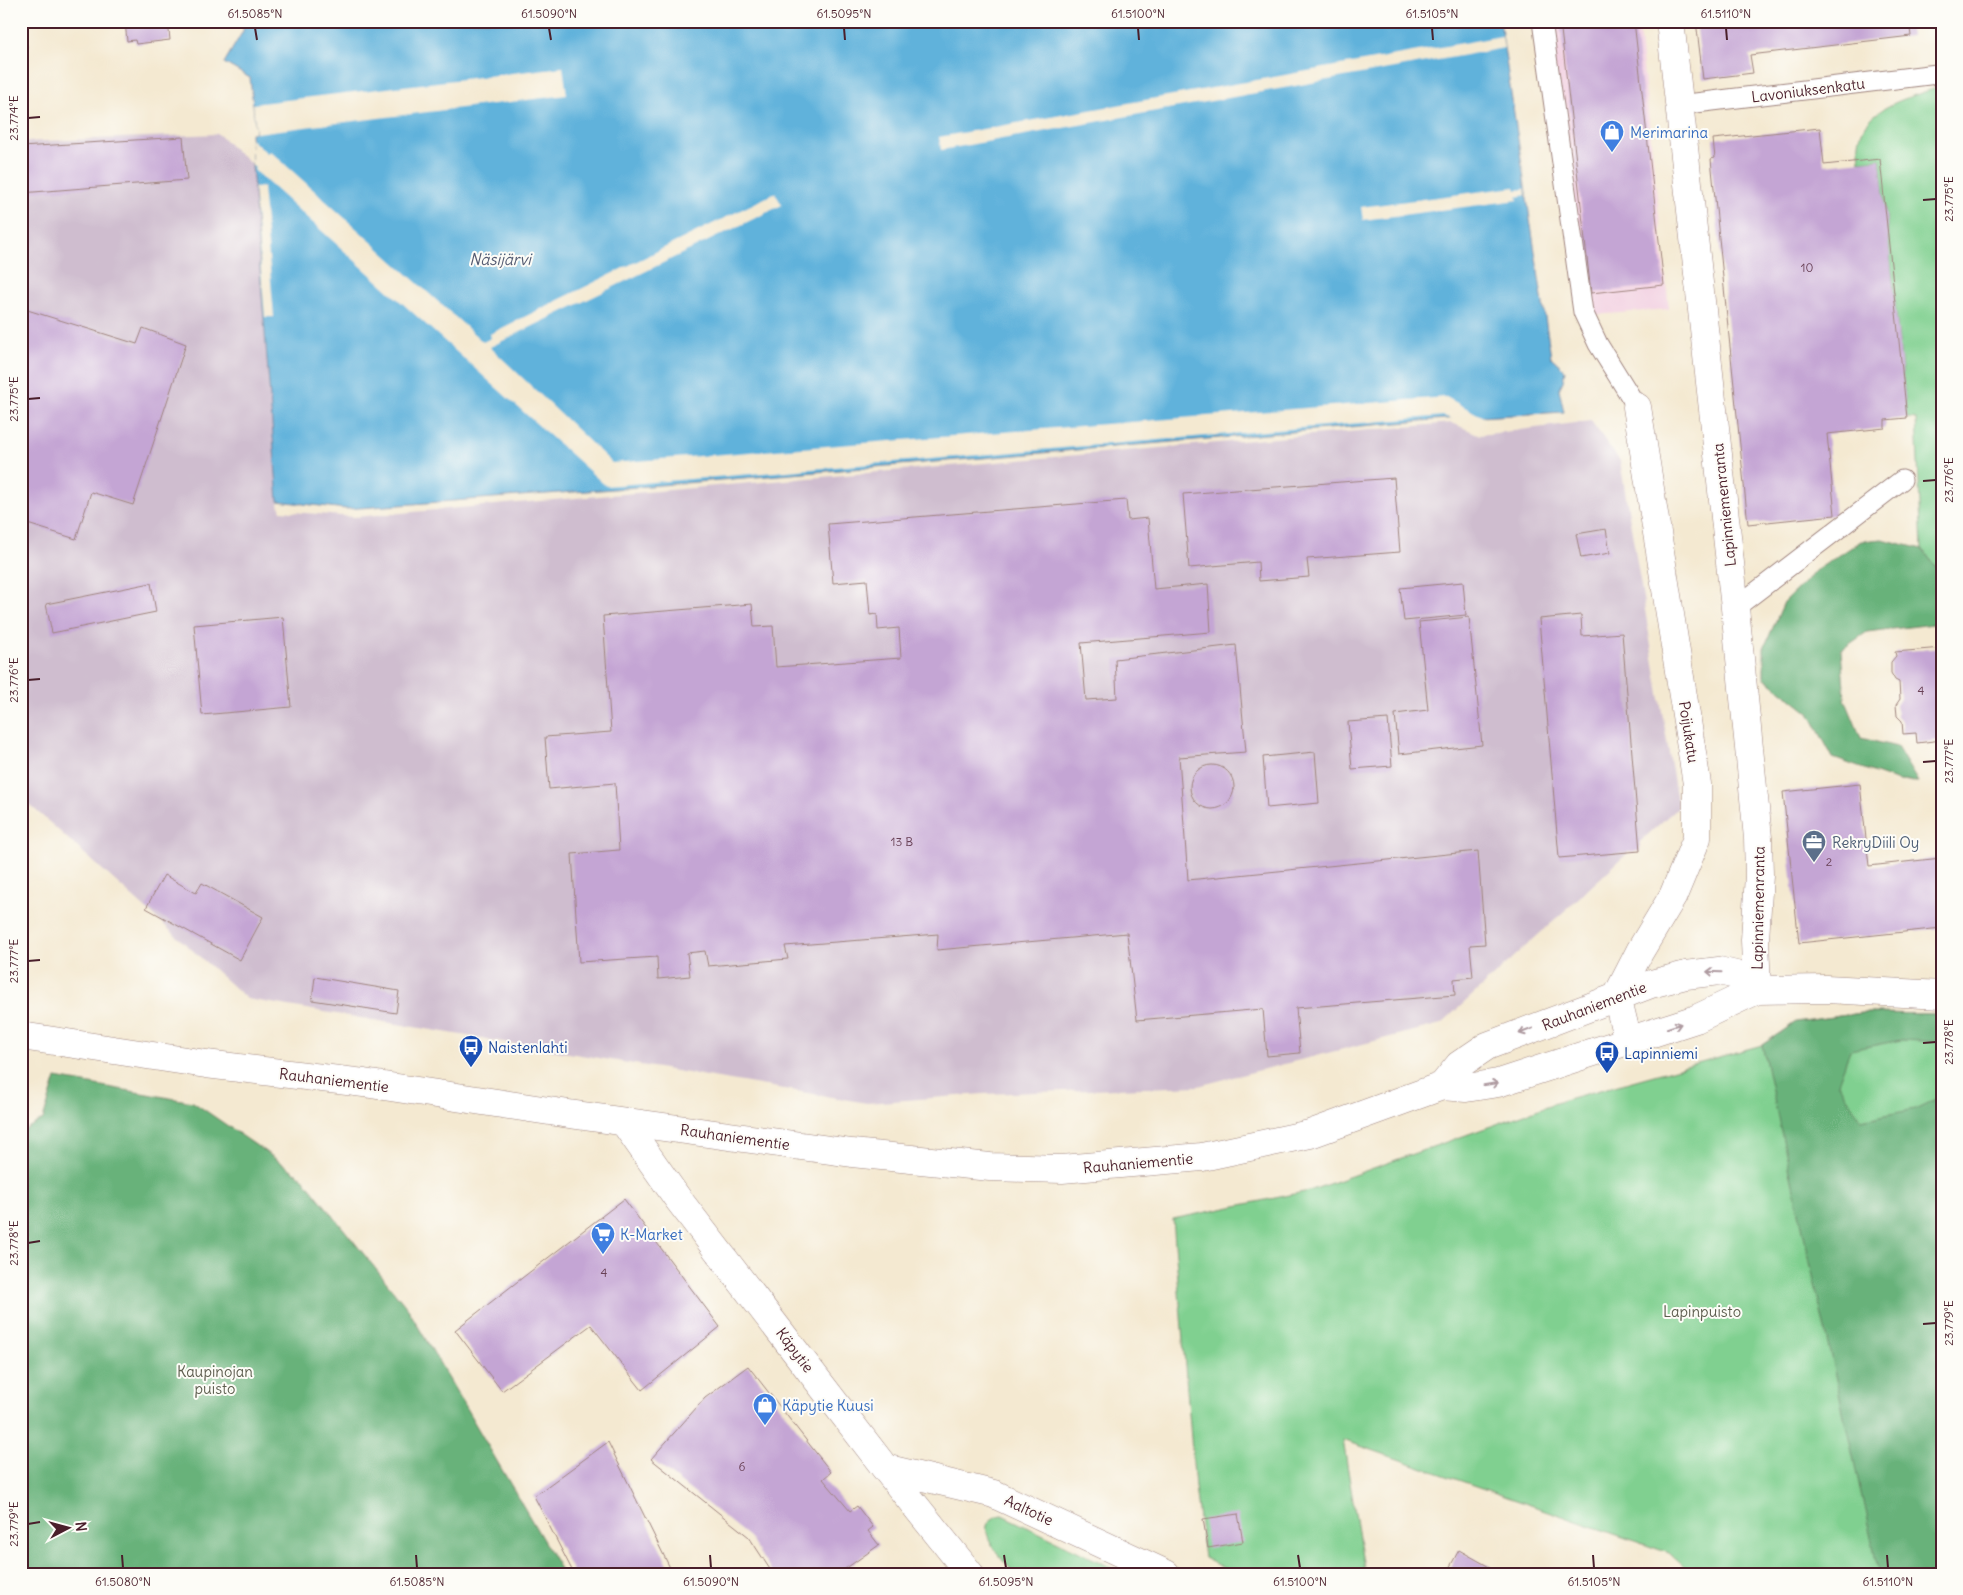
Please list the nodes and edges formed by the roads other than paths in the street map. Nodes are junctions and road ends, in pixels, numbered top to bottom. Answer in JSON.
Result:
{"nodes":[{"id":1,"x":1542,"y":21,"type":"edge"},
{"id":2,"x":1670,"y":21,"type":"edge"},
{"id":3,"x":1937,"y":74,"type":"dead end"},
{"id":4,"x":1679,"y":105,"type":"junction"},
{"id":5,"x":1637,"y":407,"type":"joint"},
{"id":6,"x":1902,"y":480,"type":"dead end"},
{"id":7,"x":1736,"y":608,"type":"junction"},
{"id":8,"x":1757,"y":990,"type":"junction"},
{"id":9,"x":1942,"y":995,"type":"edge"},
{"id":10,"x":1617,"y":996,"type":"junction"},
{"id":11,"x":21,"y":1036,"type":"edge"},
{"id":12,"x":1628,"y":1041,"type":"junction"},
{"id":13,"x":1442,"y":1086,"type":"junction"},
{"id":14,"x":624,"y":1122,"type":"junction"},
{"id":15,"x":885,"y":1468,"type":"junction"},
{"id":16,"x":970,"y":1574,"type":"edge"},
{"id":17,"x":1166,"y":1574,"type":"edge"}],
"edges":[{"from":1,"to":5,"type":"lane"},
{"from":2,"to":4,"type":"street","name":"Lapinniemenranta"},
{"from":3,"to":4,"type":"lane","name":"Lavoniuksenkatu"},
{"from":4,"to":7,"type":"street","name":"Lapinniemenranta"},
{"from":5,"to":10,"type":"street","name":"Poijukatu"},
{"from":6,"to":7,"type":"lane"},
{"from":7,"to":8,"type":"street","name":"Lapinniemenranta"},
{"from":8,"to":9,"type":"street","name":"Rauhaniementie"},
{"from":8,"to":10,"type":"street","name":"Rauhaniementie","one_way":true},
{"from":12,"to":8,"type":"street","name":"Rauhaniementie","one_way":true},
{"from":10,"to":12,"type":"street"},
{"from":10,"to":13,"type":"street","name":"Rauhaniementie","one_way":true},
{"from":11,"to":14,"type":"street","name":"Rauhaniementie"},
{"from":13,"to":12,"type":"street","name":"Rauhaniementie","one_way":true},
{"from":13,"to":14,"type":"street","name":"Rauhaniementie"},
{"from":14,"to":15,"type":"street","name":"Käpytie"},
{"from":15,"to":16,"type":"street","name":"Käpytie"},
{"from":15,"to":17,"type":"street","name":"Aaltotie"}]}
